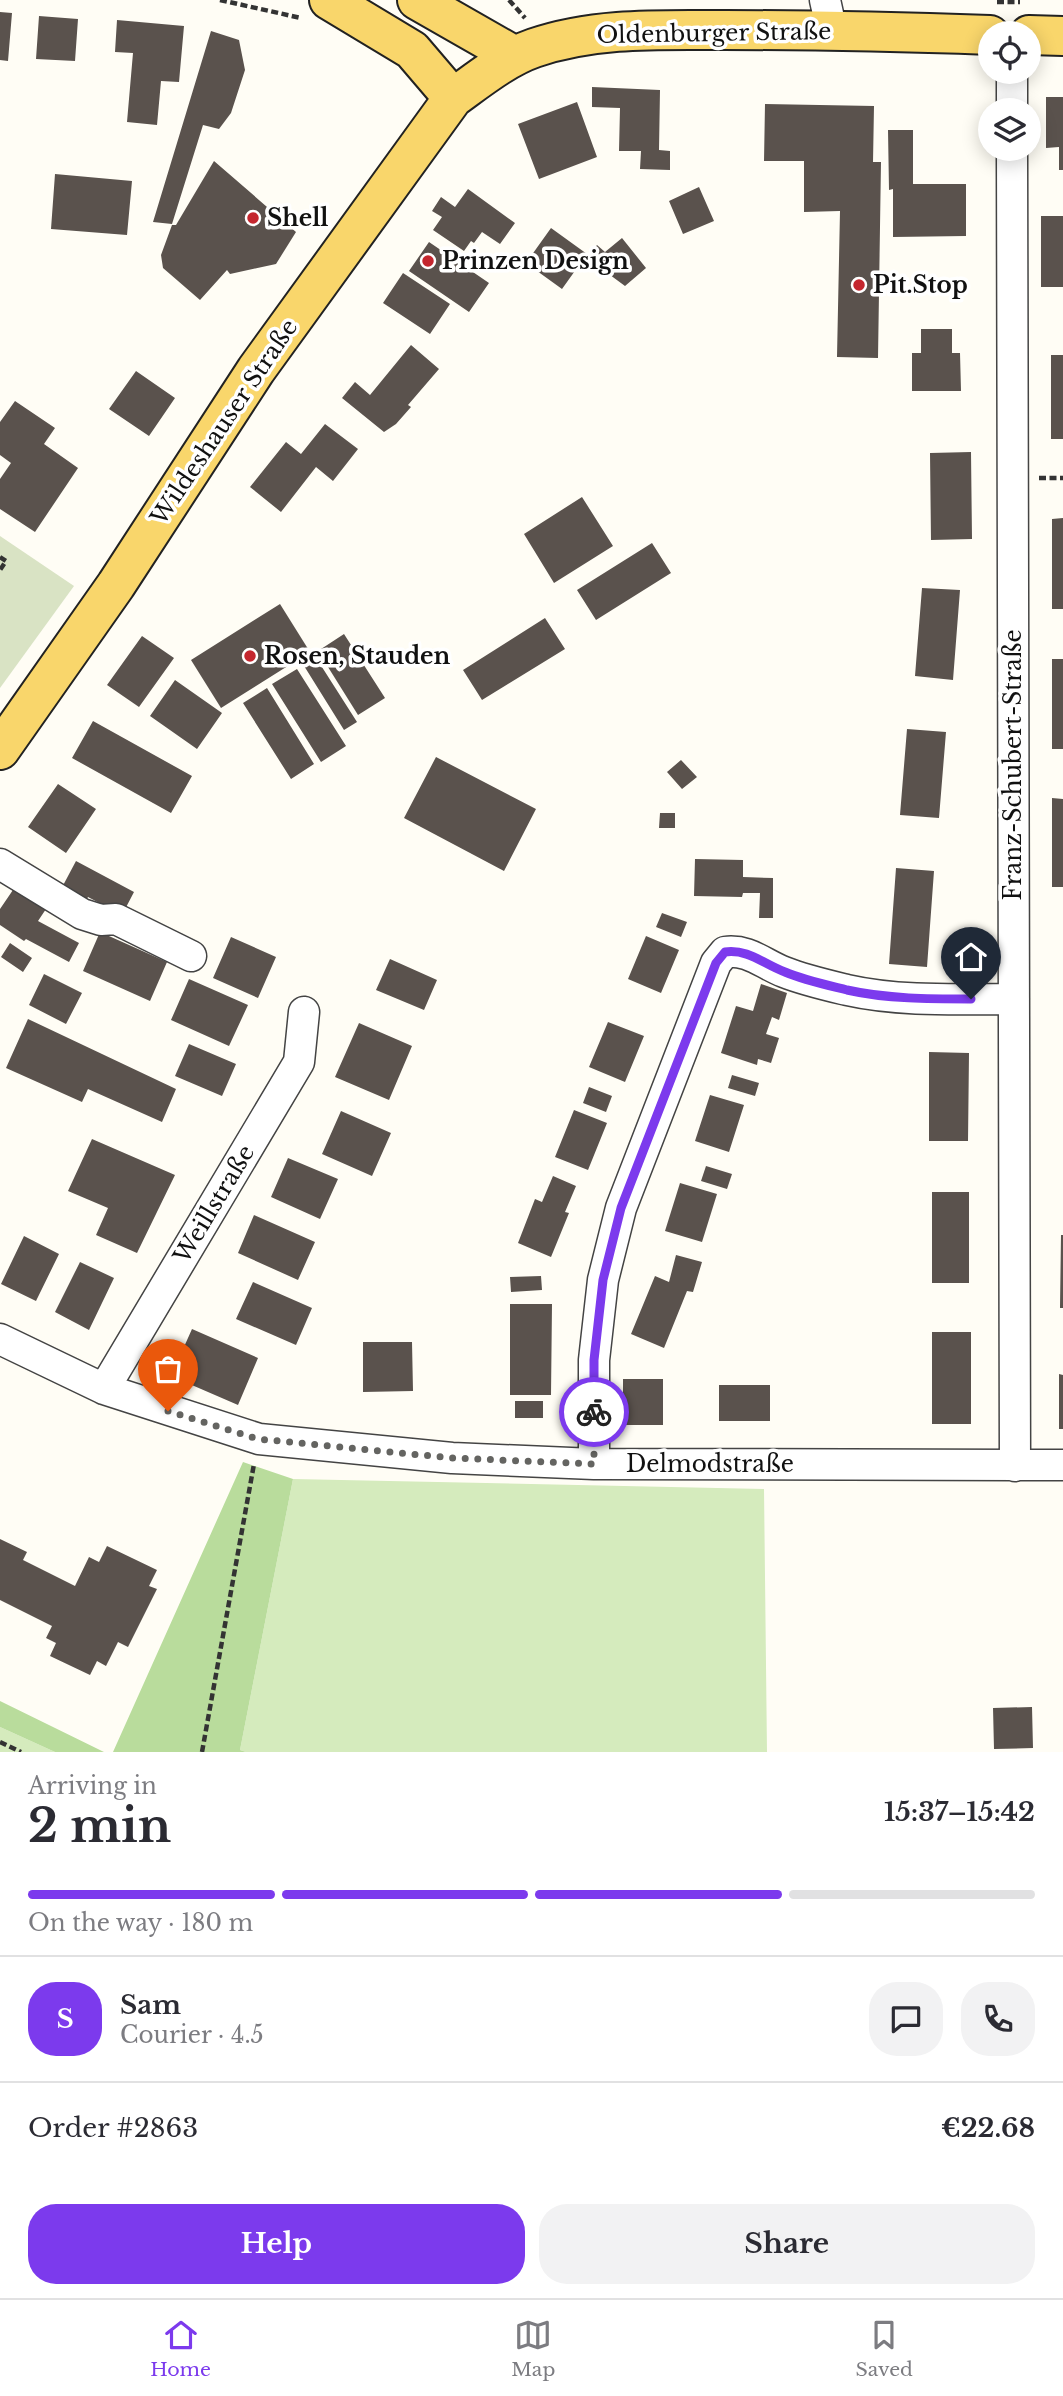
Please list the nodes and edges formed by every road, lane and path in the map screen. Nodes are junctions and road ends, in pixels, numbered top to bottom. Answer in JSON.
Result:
{"nodes":[{"id":1,"x":329,"y":0,"type":"edge"},
{"id":2,"x":417,"y":0,"type":"edge"},
{"id":3,"x":509,"y":0,"type":"edge"},
{"id":4,"x":829,"y":16,"type":"edge"},
{"id":5,"x":526,"y":19,"type":"dead end"},
{"id":6,"x":978,"y":33,"type":"edge"},
{"id":7,"x":1041,"y":35,"type":"edge"},
{"id":8,"x":1063,"y":36,"type":"edge"},
{"id":9,"x":515,"y":56,"type":"junction"},
{"id":10,"x":453,"y":99,"type":"junction"},
{"id":11,"x":1012,"y":161,"type":"edge"},
{"id":12,"x":0,"y":557,"type":"edge"},
{"id":13,"x":0,"y":570,"type":"edge"},
{"id":14,"x":0,"y":750,"type":"edge"},
{"id":15,"x":0,"y":864,"type":"edge"},
{"id":16,"x":191,"y":956,"type":"dead end"},
{"id":17,"x":1014,"y":999,"type":"junction"},
{"id":18,"x":304,"y":1013,"type":"dead end"},
{"id":19,"x":0,"y":1339,"type":"edge"},
{"id":20,"x":104,"y":1389,"type":"junction"},
{"id":21,"x":258,"y":1439,"type":"junction"},
{"id":22,"x":594,"y":1464,"type":"junction"},
{"id":23,"x":1063,"y":1465,"type":"edge"},
{"id":24,"x":1015,"y":1466,"type":"junction"},
{"id":25,"x":0,"y":1742,"type":"edge"},
{"id":26,"x":21,"y":1752,"type":"edge"},
{"id":27,"x":202,"y":1752,"type":"edge"}],
"edges":[{"from":1,"to":10,"type":"main road"},
{"from":2,"to":9,"type":"main road"},
{"from":3,"to":5,"type":"path"},
{"from":4,"to":6,"type":"main road","name":"Oldenburger Straße"},
{"from":4,"to":9,"type":"main road","name":"Oldenburger Straße"},
{"from":7,"to":8,"type":"main road"},
{"from":9,"to":10,"type":"main road","name":"Oldenburger Straße"},
{"from":10,"to":14,"type":"main road","name":"Wildeshauser Straße"},
{"from":11,"to":17,"type":"street","name":"Franz-Schubert-Straße"},
{"from":12,"to":13,"type":"path"},
{"from":15,"to":16,"type":"street"},
{"from":17,"to":22,"type":"street"},
{"from":17,"to":24,"type":"street","name":"Franz-Schubert-Straße"},
{"from":18,"to":20,"type":"street","name":"Weillstraße"},
{"from":19,"to":20,"type":"street","name":"Delmodstraße"},
{"from":20,"to":21,"type":"street","name":"Delmodstraße"},
{"from":21,"to":22,"type":"street","name":"Delmodstraße"},
{"from":21,"to":27,"type":"path"},
{"from":22,"to":24,"type":"street","name":"Delmodstraße"},
{"from":23,"to":24,"type":"street","name":"Delmodstraße"},
{"from":25,"to":26,"type":"path"}]}
